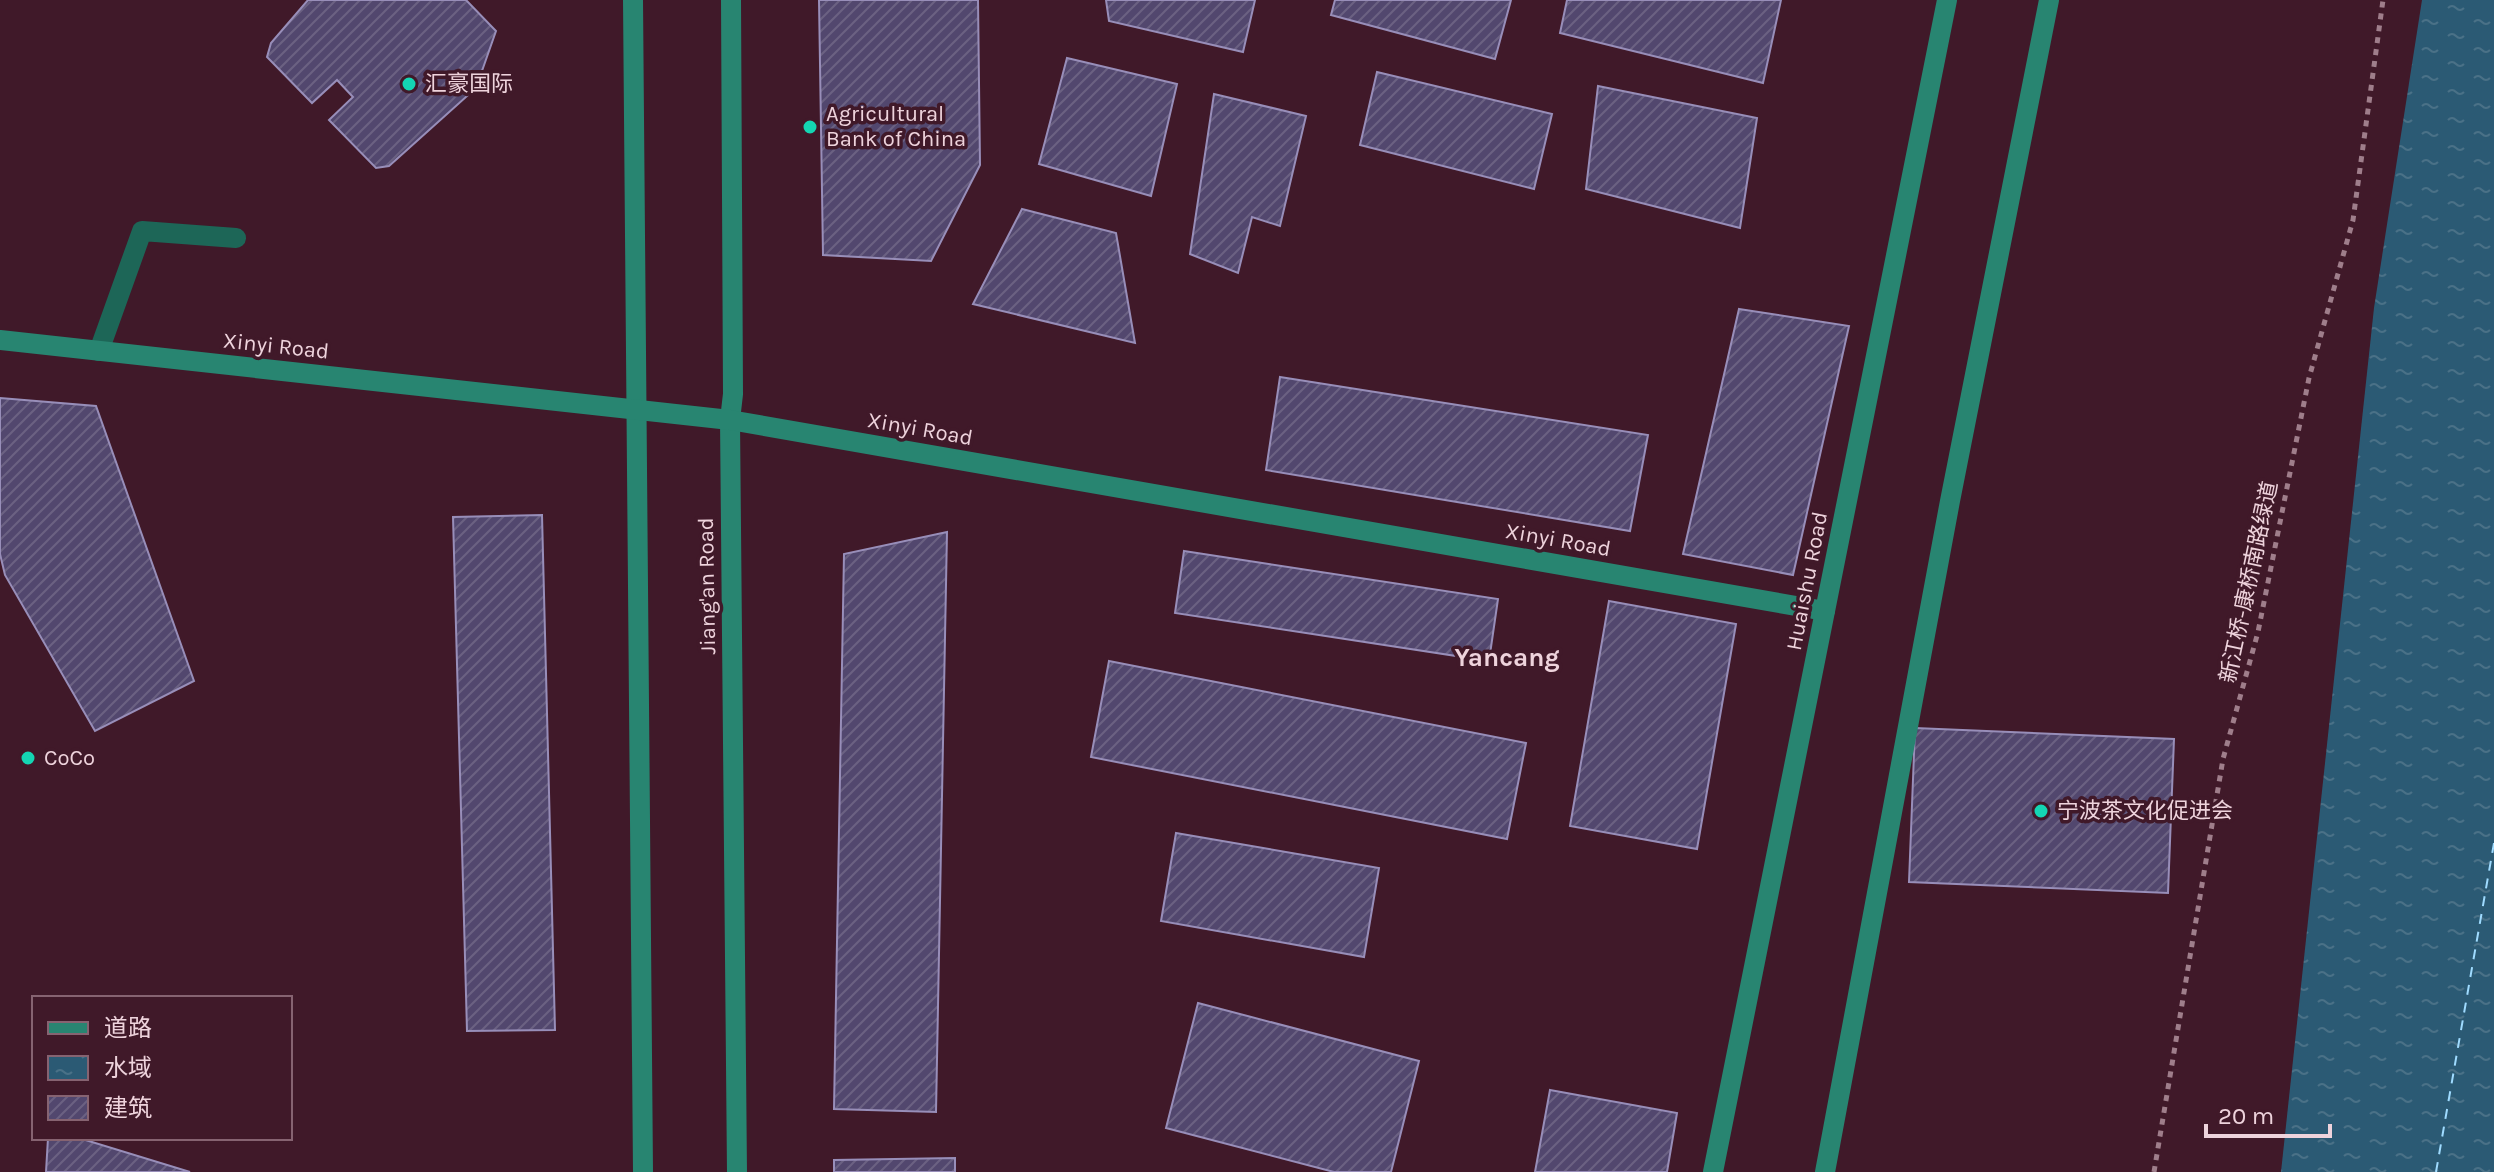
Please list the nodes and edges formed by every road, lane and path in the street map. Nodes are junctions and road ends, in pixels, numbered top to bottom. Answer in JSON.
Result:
{"nodes":[{"id":1,"x":633,"y":0,"type":"edge"},
{"id":2,"x":731,"y":0,"type":"edge"},
{"id":3,"x":1947,"y":0,"type":"edge"},
{"id":4,"x":2049,"y":0,"type":"edge"},
{"id":5,"x":2383,"y":0,"type":"edge"},
{"id":6,"x":236,"y":238,"type":"dead end"},
{"id":7,"x":0,"y":340,"type":"edge"},
{"id":8,"x":99,"y":351,"type":"junction"},
{"id":9,"x":636,"y":409,"type":"junction"},
{"id":10,"x":730,"y":420,"type":"junction"},
{"id":11,"x":1825,"y":611,"type":"junction"},
{"id":12,"x":643,"y":1172,"type":"edge"},
{"id":13,"x":737,"y":1172,"type":"edge"},
{"id":14,"x":1713,"y":1172,"type":"edge"},
{"id":15,"x":1825,"y":1172,"type":"edge"},
{"id":16,"x":2154,"y":1172,"type":"edge"}],
"edges":[{"from":1,"to":9,"type":"street"},
{"from":2,"to":10,"type":"street","name":"Jiang'an Road"},
{"from":3,"to":11,"type":"street","name":"Huaishu Road"},
{"from":4,"to":15,"type":"street"},
{"from":5,"to":16,"type":"path","name":"新江桥-康桥南路绿道"},
{"from":6,"to":8,"type":"lane"},
{"from":7,"to":8,"type":"street","name":"Xinyi Road"},
{"from":8,"to":9,"type":"street","name":"Xinyi Road"},
{"from":9,"to":10,"type":"street","name":"Xinyi Road"},
{"from":9,"to":12,"type":"street"},
{"from":10,"to":11,"type":"street","name":"Xinyi Road"},
{"from":10,"to":13,"type":"street","name":"Jiang'an Road"},
{"from":11,"to":14,"type":"street","name":"Huaishu Road"}]}
